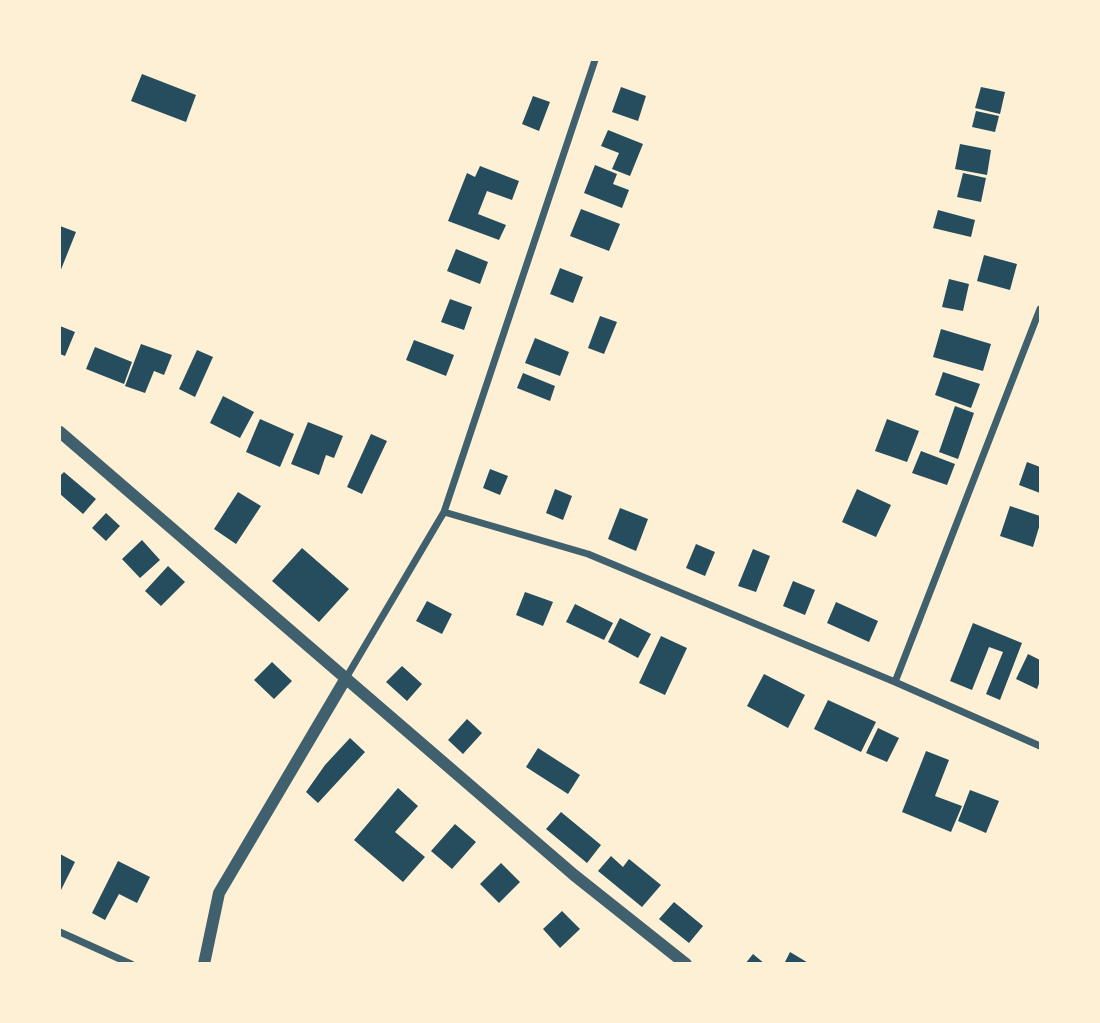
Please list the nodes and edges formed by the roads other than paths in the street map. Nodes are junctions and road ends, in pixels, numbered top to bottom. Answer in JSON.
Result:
{"nodes":[{"id":1,"x":595,"y":60,"type":"edge"},
{"id":2,"x":1041,"y":309,"type":"edge"},
{"id":3,"x":60,"y":432,"type":"edge"},
{"id":4,"x":444,"y":512,"type":"junction"},
{"id":5,"x":346,"y":678,"type":"junction"},
{"id":6,"x":895,"y":682,"type":"junction"},
{"id":7,"x":1041,"y":746,"type":"edge"},
{"id":8,"x":60,"y":932,"type":"edge"},
{"id":9,"x":131,"y":964,"type":"edge"},
{"id":10,"x":204,"y":964,"type":"edge"},
{"id":11,"x":686,"y":964,"type":"edge"}],
"edges":[{"from":1,"to":4,"type":"street"},
{"from":2,"to":6,"type":"street"},
{"from":3,"to":5,"type":"street"},
{"from":4,"to":5,"type":"street"},
{"from":4,"to":6,"type":"street"},
{"from":5,"to":10,"type":"street"},
{"from":5,"to":11,"type":"street"},
{"from":6,"to":7,"type":"street"},
{"from":8,"to":9,"type":"street"}]}
